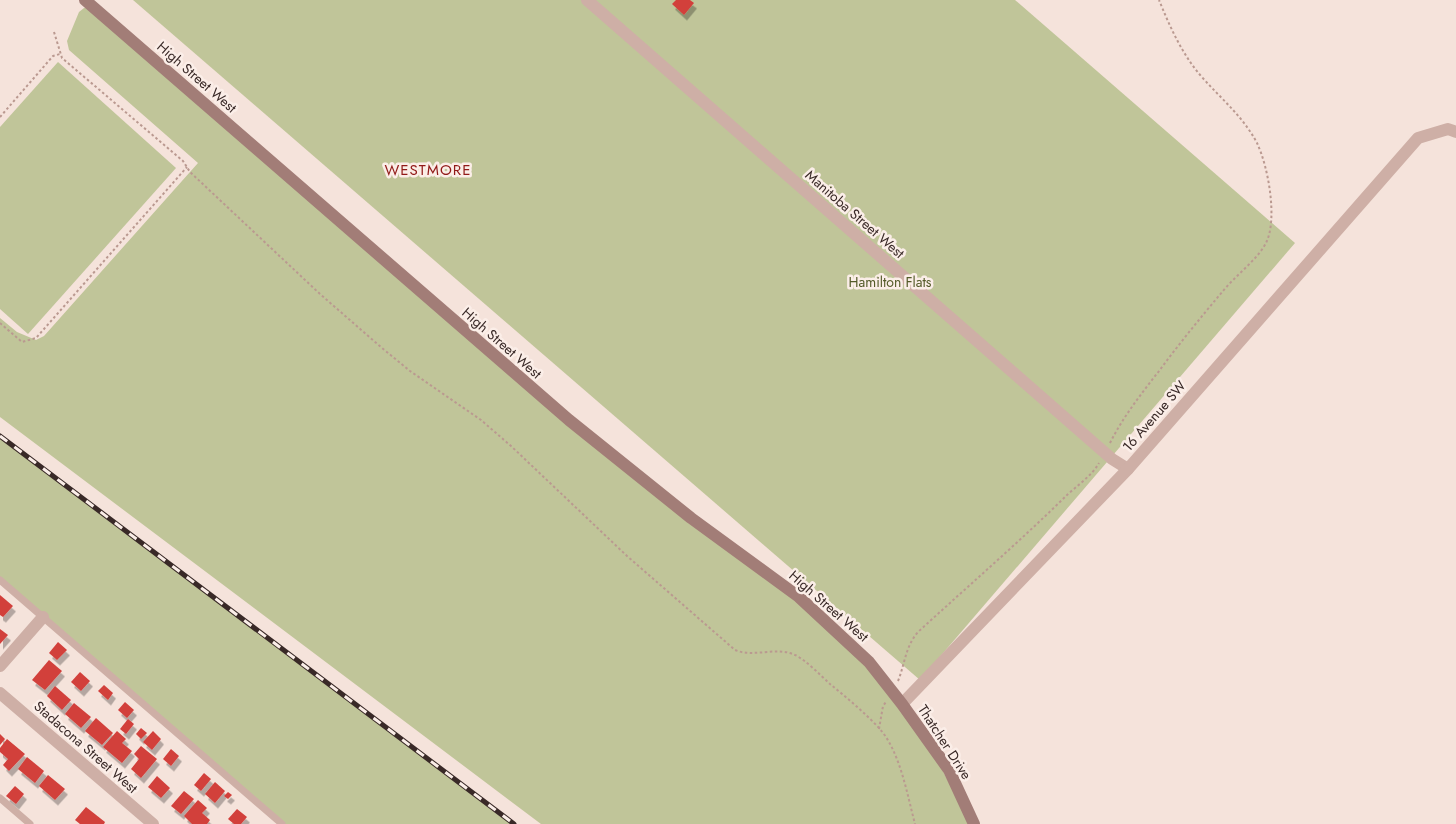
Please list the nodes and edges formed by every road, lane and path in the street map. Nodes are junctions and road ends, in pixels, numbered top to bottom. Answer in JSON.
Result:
{"nodes":[{"id":1,"x":84,"y":0,"type":"edge"},
{"id":2,"x":587,"y":0,"type":"edge"},
{"id":3,"x":1159,"y":0,"type":"edge"},
{"id":4,"x":54,"y":32,"type":"dead end"},
{"id":5,"x":61,"y":54,"type":"junction"},
{"id":6,"x":0,"y":117,"type":"edge"},
{"id":7,"x":1456,"y":132,"type":"edge"},
{"id":8,"x":187,"y":167,"type":"junction"},
{"id":9,"x":0,"y":323,"type":"edge"},
{"id":10,"x":1105,"y":452,"type":"junction"},
{"id":11,"x":1128,"y":469,"type":"junction"},
{"id":12,"x":0,"y":580,"type":"edge"},
{"id":13,"x":42,"y":617,"type":"junction"},
{"id":14,"x":0,"y":666,"type":"edge"},
{"id":15,"x":893,"y":692,"type":"junction"},
{"id":16,"x":0,"y":693,"type":"edge"},
{"id":17,"x":902,"y":704,"type":"junction"},
{"id":18,"x":879,"y":728,"type":"junction"},
{"id":19,"x":0,"y":798,"type":"edge"},
{"id":20,"x":30,"y":824,"type":"edge"},
{"id":21,"x":153,"y":824,"type":"edge"},
{"id":22,"x":282,"y":824,"type":"edge"},
{"id":23,"x":915,"y":824,"type":"edge"},
{"id":24,"x":974,"y":824,"type":"edge"}],
"edges":[{"from":1,"to":15,"type":"main road","name":"High Street West"},
{"from":2,"to":10,"type":"street","name":"Manitoba Street West"},
{"from":3,"to":10,"type":"path"},
{"from":4,"to":5,"type":"path"},
{"from":5,"to":6,"type":"path"},
{"from":5,"to":8,"type":"path"},
{"from":7,"to":11,"type":"street","name":"16 Avenue SW"},
{"from":8,"to":9,"type":"path"},
{"from":8,"to":18,"type":"path"},
{"from":10,"to":11,"type":"street","name":"Manitoba Street West"},
{"from":10,"to":15,"type":"path"},
{"from":11,"to":17,"type":"street","name":"16 Avenue SW"},
{"from":12,"to":13,"type":"lane"},
{"from":13,"to":14,"type":"street"},
{"from":13,"to":22,"type":"lane"},
{"from":15,"to":17,"type":"main road","name":"High Street West"},
{"from":15,"to":18,"type":"path"},
{"from":16,"to":21,"type":"street","name":"Stadacona Street West"},
{"from":17,"to":24,"type":"main road","name":"Thatcher Drive"},
{"from":18,"to":23,"type":"path"},
{"from":19,"to":20,"type":"lane"}]}
